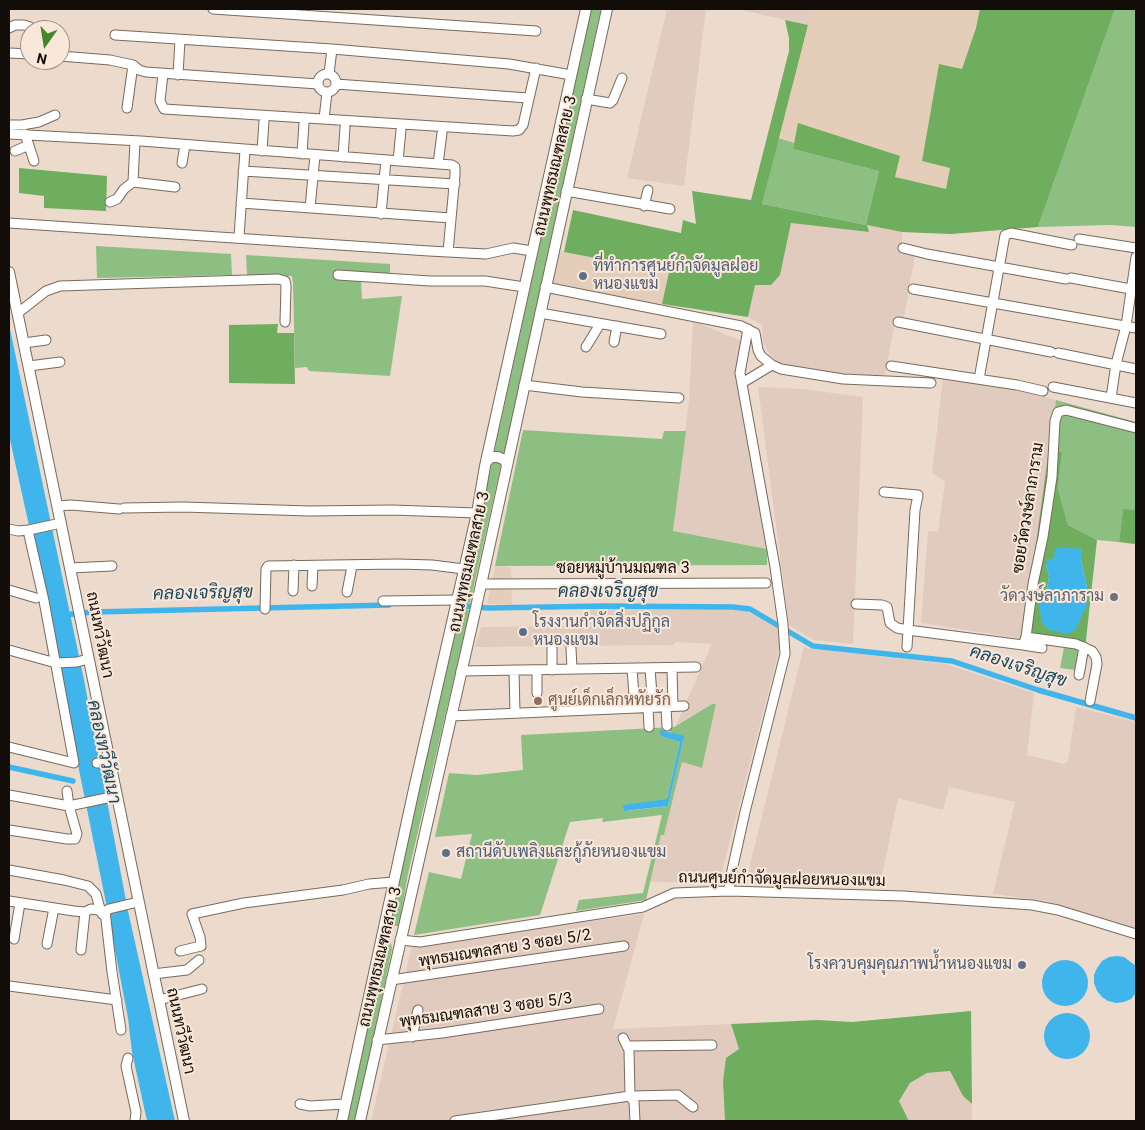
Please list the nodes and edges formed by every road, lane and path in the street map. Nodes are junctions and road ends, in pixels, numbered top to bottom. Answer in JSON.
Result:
{"nodes":[{"id":1,"x":213,"y":9,"type":"edge"},
{"id":2,"x":586,"y":9,"type":"edge"},
{"id":3,"x":607,"y":9,"type":"edge"},
{"id":4,"x":536,"y":31,"type":"dead end"},
{"id":5,"x":115,"y":35,"type":"dead end"},
{"id":6,"x":180,"y":40,"type":"junction"},
{"id":7,"x":332,"y":49,"type":"junction"},
{"id":8,"x":70,"y":57,"type":"edge"},
{"id":9,"x":134,"y":65,"type":"junction"},
{"id":10,"x":536,"y":68,"type":"junction"},
{"id":11,"x":163,"y":74,"type":"junction"},
{"id":12,"x":329,"y":74,"type":"junction"},
{"id":13,"x":178,"y":75,"type":"junction"},
{"id":14,"x":571,"y":75,"type":"junction"},
{"id":15,"x":622,"y":78,"type":"dead end"},
{"id":16,"x":318,"y":84,"type":"junction"},
{"id":17,"x":336,"y":84,"type":"junction"},
{"id":18,"x":326,"y":92,"type":"junction"},
{"id":19,"x":528,"y":98,"type":"junction"},
{"id":20,"x":586,"y":99,"type":"junction"},
{"id":21,"x":127,"y":108,"type":"dead end"},
{"id":22,"x":55,"y":115,"type":"dead end"},
{"id":23,"x":324,"y":119,"type":"junction"},
{"id":24,"x":264,"y":121,"type":"dead end"},
{"id":25,"x":304,"y":124,"type":"dead end"},
{"id":26,"x":9,"y":125,"type":"edge"},
{"id":27,"x":345,"y":127,"type":"dead end"},
{"id":28,"x":401,"y":130,"type":"dead end"},
{"id":29,"x":442,"y":133,"type":"dead end"},
{"id":30,"x":9,"y":134,"type":"edge"},
{"id":31,"x":25,"y":134,"type":"junction"},
{"id":32,"x":135,"y":141,"type":"junction"},
{"id":33,"x":185,"y":145,"type":"junction"},
{"id":34,"x":29,"y":146,"type":"junction"},
{"id":35,"x":244,"y":150,"type":"junction"},
{"id":36,"x":262,"y":150,"type":"junction"},
{"id":37,"x":15,"y":151,"type":"dead end"},
{"id":38,"x":302,"y":154,"type":"junction"},
{"id":39,"x":315,"y":155,"type":"junction"},
{"id":40,"x":343,"y":157,"type":"junction"},
{"id":41,"x":386,"y":160,"type":"junction"},
{"id":42,"x":34,"y":161,"type":"dead end"},
{"id":43,"x":398,"y":161,"type":"junction"},
{"id":44,"x":182,"y":164,"type":"dead end"},
{"id":45,"x":438,"y":164,"type":"junction"},
{"id":46,"x":243,"y":171,"type":"junction"},
{"id":47,"x":313,"y":174,"type":"junction"},
{"id":48,"x":385,"y":178,"type":"junction"},
{"id":49,"x":133,"y":182,"type":"junction"},
{"id":50,"x":455,"y":184,"type":"junction"},
{"id":51,"x":175,"y":187,"type":"dead end"},
{"id":52,"x":648,"y":190,"type":"dead end"},
{"id":53,"x":566,"y":191,"type":"junction"},
{"id":54,"x":110,"y":202,"type":"dead end"},
{"id":55,"x":241,"y":204,"type":"junction"},
{"id":56,"x":644,"y":206,"type":"junction"},
{"id":57,"x":310,"y":208,"type":"junction"},
{"id":58,"x":670,"y":210,"type":"dead end"},
{"id":59,"x":381,"y":214,"type":"junction"},
{"id":60,"x":451,"y":218,"type":"junction"},
{"id":61,"x":9,"y":223,"type":"edge"},
{"id":62,"x":239,"y":238,"type":"junction"},
{"id":63,"x":904,"y":248,"type":"dead end"},
{"id":64,"x":1136,"y":248,"type":"edge"},
{"id":65,"x":532,"y":251,"type":"junction"},
{"id":66,"x":448,"y":252,"type":"junction"},
{"id":67,"x":1136,"y":257,"type":"edge"},
{"id":68,"x":999,"y":266,"type":"junction"},
{"id":69,"x":9,"y":272,"type":"edge"},
{"id":70,"x":338,"y":275,"type":"dead end"},
{"id":71,"x":524,"y":287,"type":"junction"},
{"id":72,"x":545,"y":287,"type":"junction"},
{"id":73,"x":913,"y":289,"type":"dead end"},
{"id":74,"x":1133,"y":290,"type":"edge"},
{"id":75,"x":992,"y":304,"type":"junction"},
{"id":76,"x":18,"y":313,"type":"junction"},
{"id":77,"x":540,"y":313,"type":"junction"},
{"id":78,"x":285,"y":322,"type":"dead end"},
{"id":79,"x":898,"y":322,"type":"dead end"},
{"id":80,"x":600,"y":324,"type":"junction"},
{"id":81,"x":618,"y":326,"type":"junction"},
{"id":82,"x":1126,"y":326,"type":"junction"},
{"id":83,"x":1136,"y":328,"type":"edge"},
{"id":84,"x":748,"y":329,"type":"junction"},
{"id":85,"x":660,"y":334,"type":"dead end"},
{"id":86,"x":986,"y":339,"type":"junction"},
{"id":87,"x":46,"y":340,"type":"dead end"},
{"id":88,"x":614,"y":342,"type":"dead end"},
{"id":89,"x":24,"y":343,"type":"junction"},
{"id":90,"x":586,"y":347,"type":"dead end"},
{"id":91,"x":60,"y":362,"type":"dead end"},
{"id":92,"x":1116,"y":364,"type":"junction"},
{"id":93,"x":772,"y":365,"type":"junction"},
{"id":94,"x":29,"y":366,"type":"junction"},
{"id":95,"x":891,"y":366,"type":"dead end"},
{"id":96,"x":1136,"y":369,"type":"edge"},
{"id":97,"x":979,"y":379,"type":"junction"},
{"id":98,"x":742,"y":383,"type":"junction"},
{"id":99,"x":931,"y":383,"type":"dead end"},
{"id":100,"x":524,"y":385,"type":"junction"},
{"id":101,"x":1053,"y":387,"type":"dead end"},
{"id":102,"x":1043,"y":391,"type":"dead end"},
{"id":103,"x":679,"y":398,"type":"dead end"},
{"id":104,"x":1111,"y":398,"type":"junction"},
{"id":105,"x":1136,"y":403,"type":"edge"},
{"id":106,"x":1136,"y":428,"type":"edge"},
{"id":107,"x":486,"y":462,"type":"junction"},
{"id":108,"x":506,"y":466,"type":"junction"},
{"id":109,"x":884,"y":492,"type":"dead end"},
{"id":110,"x":58,"y":506,"type":"junction"},
{"id":111,"x":477,"y":513,"type":"junction"},
{"id":112,"x":61,"y":521,"type":"junction"},
{"id":113,"x":9,"y":522,"type":"edge"},
{"id":114,"x":9,"y":529,"type":"edge"},
{"id":115,"x":29,"y":530,"type":"junction"},
{"id":116,"x":294,"y":565,"type":"junction"},
{"id":117,"x":112,"y":566,"type":"dead end"},
{"id":118,"x":313,"y":566,"type":"junction"},
{"id":119,"x":352,"y":566,"type":"junction"},
{"id":120,"x":70,"y":568,"type":"junction"},
{"id":121,"x":464,"y":569,"type":"junction"},
{"id":122,"x":766,"y":583,"type":"dead end"},
{"id":123,"x":481,"y":584,"type":"junction"},
{"id":124,"x":312,"y":586,"type":"dead end"},
{"id":125,"x":9,"y":590,"type":"edge"},
{"id":126,"x":293,"y":591,"type":"dead end"},
{"id":127,"x":347,"y":592,"type":"dead end"},
{"id":128,"x":36,"y":598,"type":"dead end"},
{"id":129,"x":383,"y":601,"type":"dead end"},
{"id":130,"x":456,"y":604,"type":"junction"},
{"id":131,"x":856,"y":604,"type":"dead end"},
{"id":132,"x":265,"y":607,"type":"dead end"},
{"id":133,"x":908,"y":630,"type":"junction"},
{"id":134,"x":1024,"y":641,"type":"junction"},
{"id":135,"x":907,"y":647,"type":"dead end"},
{"id":136,"x":1084,"y":647,"type":"junction"},
{"id":137,"x":552,"y":648,"type":"dead end"},
{"id":138,"x":571,"y":648,"type":"dead end"},
{"id":139,"x":1042,"y":648,"type":"dead end"},
{"id":140,"x":9,"y":650,"type":"edge"},
{"id":141,"x":88,"y":659,"type":"junction"},
{"id":142,"x":56,"y":663,"type":"junction"},
{"id":143,"x":696,"y":667,"type":"dead end"},
{"id":144,"x":672,"y":668,"type":"junction"},
{"id":145,"x":572,"y":669,"type":"junction"},
{"id":146,"x":632,"y":669,"type":"junction"},
{"id":147,"x":650,"y":669,"type":"junction"},
{"id":148,"x":514,"y":670,"type":"junction"},
{"id":149,"x":537,"y":670,"type":"junction"},
{"id":150,"x":552,"y":670,"type":"junction"},
{"id":151,"x":461,"y":671,"type":"junction"},
{"id":152,"x":1079,"y":675,"type":"dead end"},
{"id":153,"x":537,"y":693,"type":"dead end"},
{"id":154,"x":1090,"y":701,"type":"dead end"},
{"id":155,"x":670,"y":706,"type":"junction"},
{"id":156,"x":684,"y":706,"type":"dead end"},
{"id":157,"x":651,"y":707,"type":"junction"},
{"id":158,"x":635,"y":708,"type":"junction"},
{"id":159,"x":515,"y":713,"type":"junction"},
{"id":160,"x":451,"y":716,"type":"junction"},
{"id":161,"x":667,"y":726,"type":"dead end"},
{"id":162,"x":649,"y":727,"type":"dead end"},
{"id":163,"x":9,"y":747,"type":"edge"},
{"id":164,"x":109,"y":762,"type":"junction"},
{"id":165,"x":97,"y":763,"type":"dead end"},
{"id":166,"x":67,"y":791,"type":"dead end"},
{"id":167,"x":9,"y":795,"type":"edge"},
{"id":168,"x":116,"y":796,"type":"junction"},
{"id":169,"x":69,"y":806,"type":"junction"},
{"id":170,"x":9,"y":830,"type":"edge"},
{"id":171,"x":9,"y":870,"type":"edge"},
{"id":172,"x":394,"y":882,"type":"junction"},
{"id":173,"x":729,"y":892,"type":"junction"},
{"id":174,"x":9,"y":901,"type":"edge"},
{"id":175,"x":138,"y":902,"type":"junction"},
{"id":176,"x":20,"y":903,"type":"junction"},
{"id":177,"x":54,"y":908,"type":"junction"},
{"id":178,"x":105,"y":910,"type":"junction"},
{"id":179,"x":86,"y":912,"type":"junction"},
{"id":180,"x":1136,"y":934,"type":"edge"},
{"id":181,"x":381,"y":937,"type":"junction"},
{"id":182,"x":14,"y":939,"type":"dead end"},
{"id":183,"x":400,"y":940,"type":"junction"},
{"id":184,"x":47,"y":944,"type":"dead end"},
{"id":185,"x":624,"y":946,"type":"dead end"},
{"id":186,"x":81,"y":950,"type":"dead end"},
{"id":187,"x":180,"y":951,"type":"dead end"},
{"id":188,"x":200,"y":960,"type":"dead end"},
{"id":189,"x":153,"y":974,"type":"junction"},
{"id":190,"x":391,"y":980,"type":"junction"},
{"id":191,"x":9,"y":986,"type":"edge"},
{"id":192,"x":202,"y":989,"type":"dead end"},
{"id":193,"x":117,"y":1000,"type":"junction"},
{"id":194,"x":159,"y":1000,"type":"junction"},
{"id":195,"x":599,"y":1009,"type":"dead end"},
{"id":196,"x":418,"y":1010,"type":"dead end"},
{"id":197,"x":121,"y":1030,"type":"dead end"},
{"id":198,"x":412,"y":1037,"type":"junction"},
{"id":199,"x":377,"y":1040,"type":"junction"},
{"id":200,"x":712,"y":1045,"type":"dead end"},
{"id":201,"x":128,"y":1058,"type":"dead end"},
{"id":202,"x":630,"y":1096,"type":"junction"},
{"id":203,"x":300,"y":1104,"type":"dead end"},
{"id":204,"x":345,"y":1104,"type":"junction"},
{"id":205,"x":693,"y":1107,"type":"dead end"},
{"id":206,"x":136,"y":1121,"type":"edge"},
{"id":207,"x":184,"y":1121,"type":"edge"},
{"id":208,"x":342,"y":1121,"type":"edge"},
{"id":209,"x":360,"y":1121,"type":"edge"},
{"id":210,"x":455,"y":1121,"type":"edge"},
{"id":211,"x":635,"y":1121,"type":"edge"}],
"edges":[{"from":1,"to":4,"type":"street"},
{"from":2,"to":14,"type":"main road","name":"ถนนพุทธมณฑลสาย 3"},
{"from":3,"to":20,"type":"main road","name":"ถนนพุทธมณฑลสาย 3"},
{"from":5,"to":6,"type":"street"},
{"from":6,"to":7,"type":"street"},
{"from":6,"to":13,"type":"street"},
{"from":7,"to":10,"type":"street"},
{"from":7,"to":12,"type":"street"},
{"from":8,"to":9,"type":"street"},
{"from":9,"to":11,"type":"street"},
{"from":9,"to":21,"type":"street"},
{"from":10,"to":14,"type":"street"},
{"from":10,"to":19,"type":"street"},
{"from":11,"to":13,"type":"street"},
{"from":11,"to":23,"type":"street"},
{"from":12,"to":16,"type":"street"},
{"from":12,"to":17,"type":"street"},
{"from":13,"to":16,"type":"street"},
{"from":14,"to":65,"type":"main road","name":"ถนนพุทธมณฑลสาย 3"},
{"from":15,"to":20,"type":"street"},
{"from":16,"to":18,"type":"street"},
{"from":17,"to":18,"type":"street"},
{"from":17,"to":19,"type":"street"},
{"from":18,"to":23,"type":"street"},
{"from":19,"to":23,"type":"street"},
{"from":20,"to":53,"type":"main road","name":"ถนนพุทธมณฑลสาย 3"},
{"from":22,"to":26,"type":"street"},
{"from":24,"to":36,"type":"street"},
{"from":25,"to":38,"type":"street"},
{"from":27,"to":40,"type":"street"},
{"from":28,"to":43,"type":"street"},
{"from":29,"to":45,"type":"street"},
{"from":30,"to":31,"type":"street"},
{"from":31,"to":32,"type":"street"},
{"from":31,"to":34,"type":"street"},
{"from":32,"to":33,"type":"street"},
{"from":32,"to":49,"type":"street"},
{"from":33,"to":35,"type":"street"},
{"from":33,"to":44,"type":"street"},
{"from":34,"to":37,"type":"street"},
{"from":34,"to":42,"type":"street"},
{"from":35,"to":36,"type":"street"},
{"from":35,"to":46,"type":"street"},
{"from":36,"to":38,"type":"street"},
{"from":38,"to":39,"type":"street"},
{"from":39,"to":40,"type":"street"},
{"from":39,"to":47,"type":"street"},
{"from":40,"to":41,"type":"street"},
{"from":41,"to":43,"type":"street"},
{"from":41,"to":48,"type":"street"},
{"from":43,"to":45,"type":"street"},
{"from":45,"to":50,"type":"street"},
{"from":46,"to":47,"type":"street"},
{"from":46,"to":55,"type":"street"},
{"from":47,"to":48,"type":"street"},
{"from":47,"to":57,"type":"street"},
{"from":48,"to":50,"type":"street"},
{"from":48,"to":59,"type":"street"},
{"from":49,"to":51,"type":"street"},
{"from":49,"to":54,"type":"street"},
{"from":50,"to":60,"type":"street"},
{"from":52,"to":56,"type":"street"},
{"from":53,"to":56,"type":"street"},
{"from":53,"to":72,"type":"main road","name":"ถนนพุทธมณฑลสาย 3"},
{"from":55,"to":57,"type":"street"},
{"from":55,"to":62,"type":"street"},
{"from":56,"to":58,"type":"street"},
{"from":57,"to":59,"type":"street"},
{"from":59,"to":60,"type":"street"},
{"from":60,"to":66,"type":"street"},
{"from":61,"to":62,"type":"street"},
{"from":62,"to":66,"type":"street"},
{"from":63,"to":68,"type":"street"},
{"from":64,"to":68,"type":"street"},
{"from":65,"to":66,"type":"street"},
{"from":65,"to":71,"type":"main road","name":"ถนนพุทธมณฑลสาย 3"},
{"from":67,"to":74,"type":"street"},
{"from":68,"to":74,"type":"street"},
{"from":68,"to":75,"type":"street"},
{"from":69,"to":76,"type":"main road","name":"ถนนทวีวัฒนา"},
{"from":70,"to":71,"type":"street"},
{"from":71,"to":107,"type":"main road","name":"ถนนพุทธมณฑลสาย 3"},
{"from":72,"to":77,"type":"main road","name":"ถนนพุทธมณฑลสาย 3"},
{"from":72,"to":84,"type":"street"},
{"from":73,"to":75,"type":"street"},
{"from":74,"to":82,"type":"street"},
{"from":75,"to":82,"type":"street"},
{"from":75,"to":86,"type":"street"},
{"from":76,"to":78,"type":"street"},
{"from":76,"to":89,"type":"main road","name":"ถนนทวีวัฒนา"},
{"from":77,"to":80,"type":"street"},
{"from":77,"to":100,"type":"main road","name":"ถนนพุทธมณฑลสาย 3"},
{"from":79,"to":86,"type":"street"},
{"from":80,"to":81,"type":"street"},
{"from":80,"to":90,"type":"street"},
{"from":81,"to":85,"type":"street"},
{"from":81,"to":88,"type":"street"},
{"from":82,"to":83,"type":"street"},
{"from":82,"to":92,"type":"street"},
{"from":84,"to":93,"type":"street"},
{"from":84,"to":98,"type":"street"},
{"from":86,"to":92,"type":"street"},
{"from":86,"to":97,"type":"street"},
{"from":87,"to":89,"type":"street"},
{"from":89,"to":94,"type":"main road","name":"ถนนทวีวัฒนา"},
{"from":91,"to":94,"type":"street"},
{"from":92,"to":96,"type":"street"},
{"from":92,"to":104,"type":"street"},
{"from":93,"to":98,"type":"street"},
{"from":93,"to":99,"type":"street"},
{"from":94,"to":110,"type":"main road","name":"ถนนทวีวัฒนา"},
{"from":95,"to":97,"type":"street"},
{"from":97,"to":102,"type":"street"},
{"from":98,"to":173,"type":"street"},
{"from":100,"to":103,"type":"street"},
{"from":100,"to":108,"type":"main road","name":"ถนนพุทธมณฑลสาย 3"},
{"from":101,"to":104,"type":"street"},
{"from":104,"to":105,"type":"street"},
{"from":106,"to":134,"type":"street","name":"ซอยวัดวงษ์ลาภาราม"},
{"from":107,"to":108,"type":"main road"},
{"from":107,"to":111,"type":"main road","name":"ถนนพุทธมณฑลสาย 3"},
{"from":108,"to":123,"type":"main road","name":"ถนนพุทธมณฑลสาย 3"},
{"from":109,"to":133,"type":"street"},
{"from":110,"to":111,"type":"street"},
{"from":110,"to":112,"type":"main road","name":"ถนนทวีวัฒนา"},
{"from":111,"to":121,"type":"main road","name":"ถนนพุทธมณฑลสาย 3"},
{"from":112,"to":115,"type":"street"},
{"from":112,"to":120,"type":"main road","name":"ถนนทวีวัฒนา"},
{"from":113,"to":115,"type":"street"},
{"from":114,"to":115,"type":"street"},
{"from":115,"to":142,"type":"street"},
{"from":116,"to":118,"type":"street"},
{"from":116,"to":126,"type":"street"},
{"from":116,"to":132,"type":"street"},
{"from":117,"to":120,"type":"street"},
{"from":118,"to":119,"type":"street"},
{"from":118,"to":124,"type":"street"},
{"from":119,"to":121,"type":"street"},
{"from":119,"to":127,"type":"street"},
{"from":120,"to":141,"type":"main road","name":"ถนนทวีวัฒนา"},
{"from":121,"to":130,"type":"main road","name":"ถนนพุทธมณฑลสาย 3"},
{"from":122,"to":123,"type":"street","name":"ซอยหมู่บ้านมณฑล 3"},
{"from":123,"to":151,"type":"main road","name":"ถนนพุทธมณฑลสาย 3"},
{"from":125,"to":128,"type":"street"},
{"from":129,"to":130,"type":"street"},
{"from":130,"to":172,"type":"main road","name":"ถนนพุทธมณฑลสาย 3"},
{"from":131,"to":133,"type":"street"},
{"from":133,"to":134,"type":"street"},
{"from":133,"to":135,"type":"street"},
{"from":134,"to":136,"type":"street"},
{"from":134,"to":139,"type":"street"},
{"from":136,"to":152,"type":"street"},
{"from":136,"to":154,"type":"street"},
{"from":137,"to":150,"type":"street"},
{"from":138,"to":145,"type":"street"},
{"from":140,"to":142,"type":"street"},
{"from":141,"to":142,"type":"street"},
{"from":141,"to":164,"type":"main road","name":"ถนนทวีวัฒนา"},
{"from":142,"to":163,"type":"street"},
{"from":143,"to":144,"type":"street"},
{"from":144,"to":147,"type":"street"},
{"from":144,"to":155,"type":"street"},
{"from":145,"to":146,"type":"street"},
{"from":145,"to":150,"type":"street"},
{"from":146,"to":147,"type":"street"},
{"from":146,"to":158,"type":"street"},
{"from":147,"to":157,"type":"street"},
{"from":148,"to":149,"type":"street"},
{"from":148,"to":151,"type":"street"},
{"from":148,"to":159,"type":"street"},
{"from":149,"to":150,"type":"street"},
{"from":149,"to":153,"type":"street"},
{"from":151,"to":160,"type":"main road","name":"ถนนพุทธมณฑลสาย 3"},
{"from":155,"to":156,"type":"street"},
{"from":155,"to":157,"type":"street"},
{"from":155,"to":161,"type":"street"},
{"from":157,"to":158,"type":"street"},
{"from":157,"to":162,"type":"street"},
{"from":158,"to":159,"type":"street"},
{"from":159,"to":160,"type":"street"},
{"from":160,"to":183,"type":"main road","name":"ถนนพุทธมณฑลสาย 3"},
{"from":164,"to":165,"type":"street"},
{"from":164,"to":168,"type":"main road","name":"ถนนทวีวัฒนา"},
{"from":166,"to":169,"type":"street"},
{"from":167,"to":169,"type":"street"},
{"from":168,"to":169,"type":"street"},
{"from":168,"to":175,"type":"main road","name":"ถนนทวีวัฒนา"},
{"from":169,"to":170,"type":"street"},
{"from":171,"to":178,"type":"street"},
{"from":172,"to":181,"type":"main road","name":"ถนนพุทธมณฑลสาย 3"},
{"from":172,"to":187,"type":"street"},
{"from":173,"to":180,"type":"street","name":"ถนนศูนย์กำจัดมูลฝอยหนองแขม"},
{"from":173,"to":183,"type":"street","name":"ถนนศูนย์กำจัดมูลฝอยหนองแขม"},
{"from":174,"to":176,"type":"street"},
{"from":175,"to":178,"type":"street"},
{"from":175,"to":189,"type":"main road","name":"ถนนทวีวัฒนา"},
{"from":176,"to":177,"type":"street"},
{"from":176,"to":182,"type":"street"},
{"from":177,"to":179,"type":"street"},
{"from":177,"to":184,"type":"street"},
{"from":178,"to":179,"type":"street"},
{"from":178,"to":193,"type":"street"},
{"from":179,"to":186,"type":"street"},
{"from":181,"to":183,"type":"main road"},
{"from":181,"to":204,"type":"main road","name":"ถนนพุทธมณฑลสาย 3"},
{"from":183,"to":190,"type":"main road","name":"ถนนพุทธมณฑลสาย 3"},
{"from":185,"to":190,"type":"street","name":"พุทธมณฑลสาย 3 ซอย 5/2"},
{"from":188,"to":189,"type":"street"},
{"from":189,"to":194,"type":"main road","name":"ถนนทวีวัฒนา"},
{"from":190,"to":199,"type":"main road","name":"ถนนพุทธมณฑลสาย 3"},
{"from":191,"to":193,"type":"street"},
{"from":192,"to":194,"type":"street"},
{"from":193,"to":197,"type":"street"},
{"from":194,"to":207,"type":"main road","name":"ถนนทวีวัฒนา"},
{"from":195,"to":198,"type":"street","name":"พุทธมณฑลสาย 3 ซอย 5/3"},
{"from":196,"to":198,"type":"street"},
{"from":198,"to":199,"type":"street","name":"พุทธมณฑลสาย 3 ซอย 5/3"},
{"from":199,"to":209,"type":"main road","name":"ถนนพุทธมณฑลสาย 3"},
{"from":200,"to":202,"type":"street"},
{"from":201,"to":206,"type":"street"},
{"from":202,"to":205,"type":"street"},
{"from":202,"to":210,"type":"street"},
{"from":202,"to":211,"type":"street"},
{"from":203,"to":204,"type":"street"},
{"from":204,"to":208,"type":"main road","name":"ถนนพุทธมณฑลสาย 3"}]}
